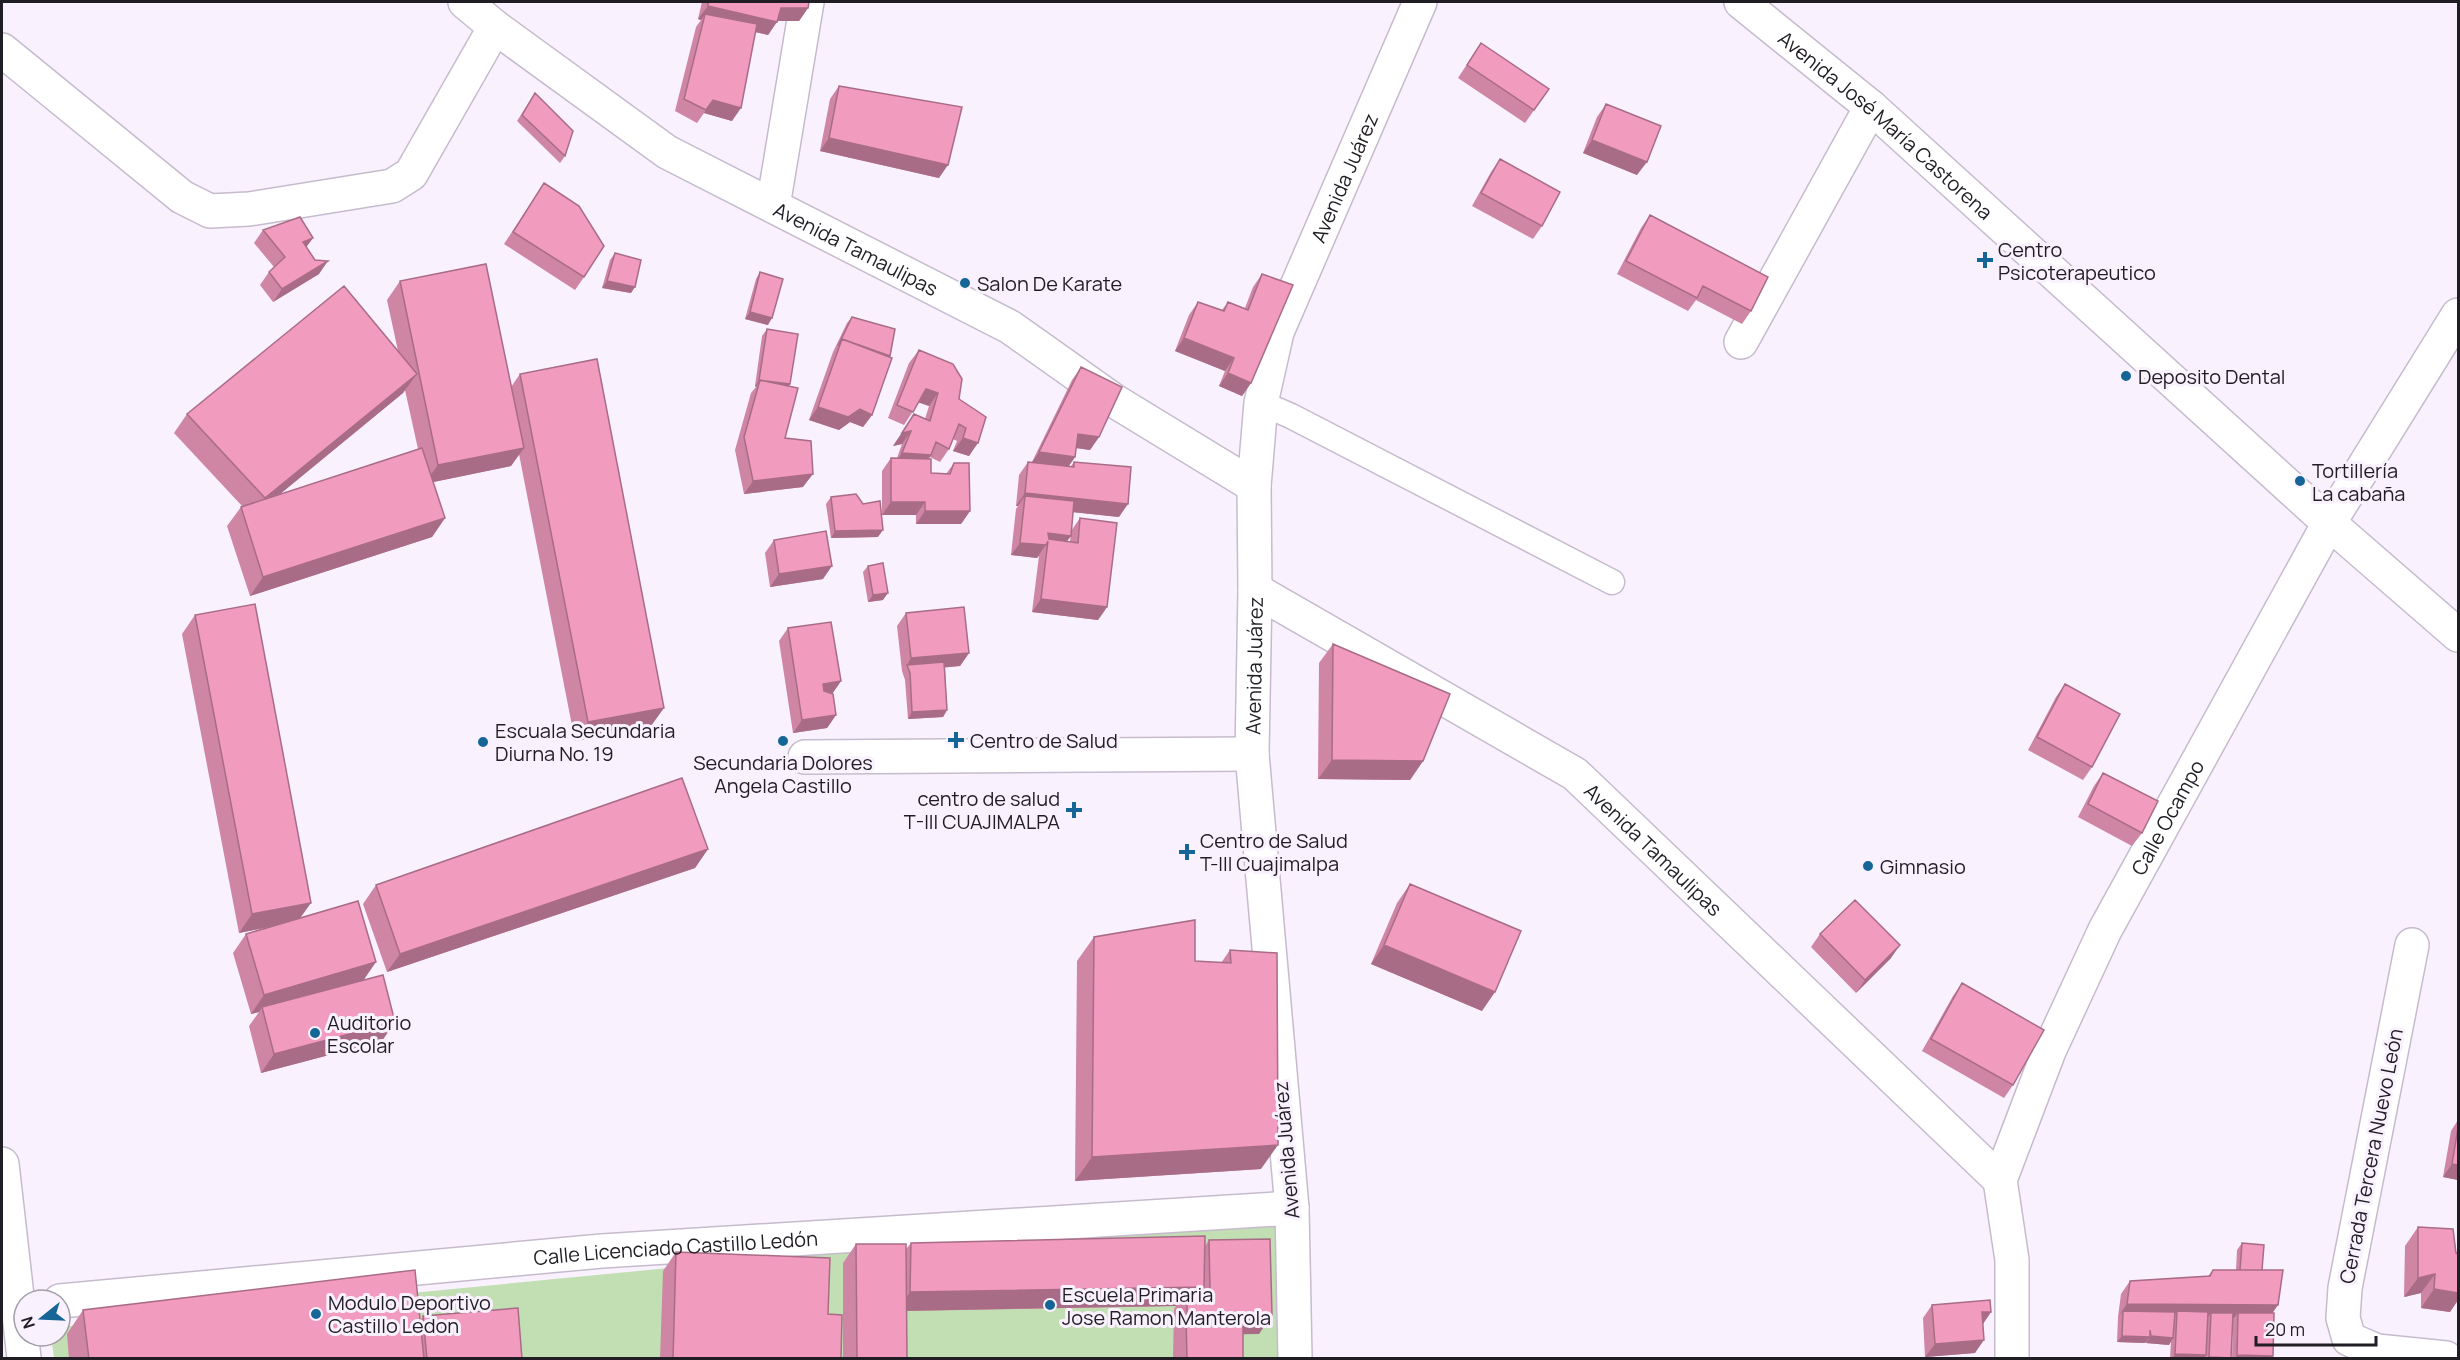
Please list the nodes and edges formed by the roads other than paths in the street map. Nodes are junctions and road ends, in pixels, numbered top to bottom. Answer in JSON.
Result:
{"nodes":[{"id":1,"x":465,"y":2,"type":"edge"},
{"id":2,"x":807,"y":2,"type":"edge"},
{"id":3,"x":1420,"y":2,"type":"edge"},
{"id":4,"x":1741,"y":2,"type":"edge"},
{"id":5,"x":495,"y":27,"type":"junction"},
{"id":6,"x":2,"y":50,"type":"edge"},
{"id":7,"x":1871,"y":107,"type":"junction"},
{"id":8,"x":773,"y":206,"type":"junction"},
{"id":9,"x":2458,"y":315,"type":"edge"},
{"id":10,"x":1741,"y":342,"type":"dead end"},
{"id":11,"x":1261,"y":403,"type":"junction"},
{"id":12,"x":1254,"y":486,"type":"junction"},
{"id":13,"x":2329,"y":523,"type":"junction"},
{"id":14,"x":1612,"y":582,"type":"dead end"},
{"id":15,"x":1255,"y":590,"type":"junction"},
{"id":16,"x":2458,"y":635,"type":"edge"},
{"id":17,"x":1252,"y":754,"type":"junction"},
{"id":18,"x":805,"y":757,"type":"dead end"},
{"id":19,"x":2412,"y":945,"type":"dead end"},
{"id":20,"x":2,"y":1164,"type":"edge"},
{"id":21,"x":2000,"y":1180,"type":"junction"},
{"id":22,"x":1292,"y":1208,"type":"junction"},
{"id":23,"x":13,"y":1288,"type":"edge"},
{"id":24,"x":72,"y":1300,"type":"edge"},
{"id":25,"x":1295,"y":1359,"type":"edge"},
{"id":26,"x":2012,"y":1359,"type":"edge"},
{"id":27,"x":2446,"y":1359,"type":"edge"}],
"edges":[{"from":1,"to":5,"type":"street","name":"Avenida Tamaulipas"},
{"from":2,"to":8,"type":"street"},
{"from":3,"to":11,"type":"street","name":"Avenida Juárez"},
{"from":4,"to":7,"type":"street","name":"Avenida José María Castorena"},
{"from":5,"to":6,"type":"street"},
{"from":5,"to":8,"type":"street","name":"Avenida Tamaulipas"},
{"from":7,"to":10,"type":"street"},
{"from":7,"to":13,"type":"street","name":"Avenida José María Castorena"},
{"from":8,"to":12,"type":"street","name":"Avenida Tamaulipas"},
{"from":9,"to":13,"type":"street","name":"Calle Ocampo"},
{"from":11,"to":12,"type":"street","name":"Avenida Juárez"},
{"from":11,"to":14,"type":"lane"},
{"from":12,"to":15,"type":"street","name":"Avenida Juárez"},
{"from":13,"to":16,"type":"street","name":"Avenida José María Castorena"},
{"from":13,"to":21,"type":"street","name":"Calle Ocampo"},
{"from":15,"to":17,"type":"street","name":"Avenida Juárez"},
{"from":15,"to":21,"type":"street","name":"Avenida Tamaulipas"},
{"from":17,"to":18,"type":"street"},
{"from":17,"to":22,"type":"street","name":"Avenida Juárez"},
{"from":19,"to":27,"type":"street","name":"Cerrada Tercera Nuevo León"},
{"from":20,"to":23,"type":"street"},
{"from":21,"to":26,"type":"street","name":"Calle Ocampo"},
{"from":22,"to":24,"type":"street","name":"Calle Licenciado Castillo Ledón"},
{"from":22,"to":25,"type":"street","name":"Avenida Juárez"}]}
